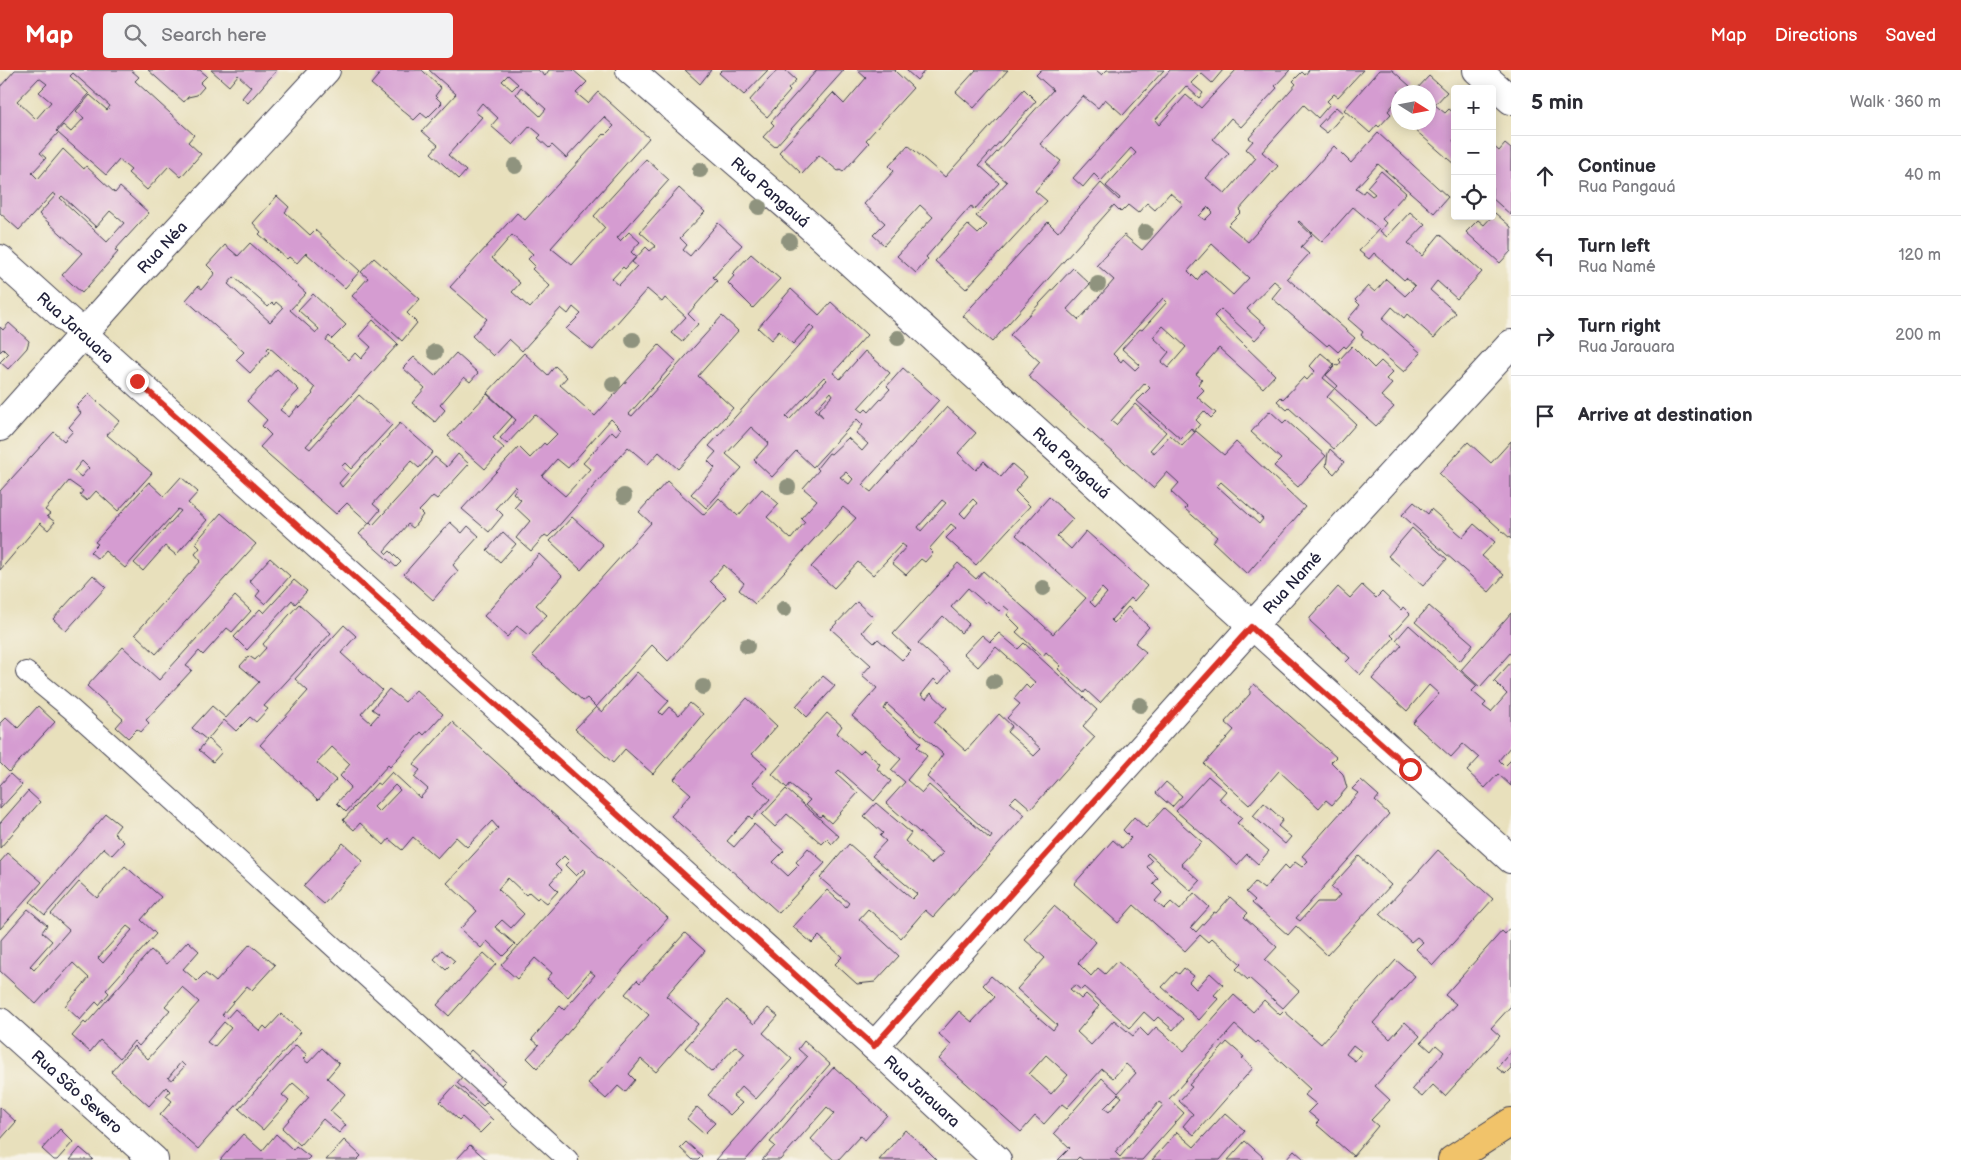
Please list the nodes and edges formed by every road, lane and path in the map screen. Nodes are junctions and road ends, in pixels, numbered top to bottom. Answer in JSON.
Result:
{"nodes":[{"id":1,"x":326,"y":70,"type":"edge"},
{"id":2,"x":630,"y":70,"type":"edge"},
{"id":3,"x":1477,"y":70,"type":"edge"},
{"id":4,"x":1511,"y":100,"type":"edge"},
{"id":5,"x":0,"y":259,"type":"edge"},
{"id":6,"x":84,"y":333,"type":"junction"},
{"id":7,"x":1511,"y":344,"type":"edge"},
{"id":8,"x":0,"y":427,"type":"edge"},
{"id":9,"x":1251,"y":627,"type":"junction"},
{"id":10,"x":26,"y":672,"type":"dead end"},
{"id":11,"x":1511,"y":859,"type":"edge"},
{"id":12,"x":0,"y":1022,"type":"edge"},
{"id":13,"x":874,"y":1046,"type":"junction"},
{"id":14,"x":1511,"y":1122,"type":"edge"},
{"id":15,"x":154,"y":1160,"type":"edge"},
{"id":16,"x":568,"y":1160,"type":"edge"},
{"id":17,"x":997,"y":1160,"type":"edge"},
{"id":18,"x":1452,"y":1160,"type":"edge"}],
"edges":[{"from":1,"to":6,"type":"street","name":"Rua Néa"},
{"from":2,"to":9,"type":"street","name":"Rua Pangauá"},
{"from":3,"to":4,"type":"street"},
{"from":5,"to":6,"type":"street","name":"Rua Jarauara"},
{"from":6,"to":8,"type":"street","name":"Rua Néa"},
{"from":6,"to":13,"type":"street","name":"Rua Jarauara"},
{"from":7,"to":9,"type":"street","name":"Rua Namé"},
{"from":9,"to":11,"type":"street","name":"Rua Pangauá"},
{"from":9,"to":13,"type":"street","name":"Rua Namé"},
{"from":10,"to":16,"type":"lane"},
{"from":12,"to":15,"type":"street","name":"Rua São Severo"},
{"from":13,"to":17,"type":"street","name":"Rua Jarauara"},
{"from":14,"to":18,"type":"main road"}]}
